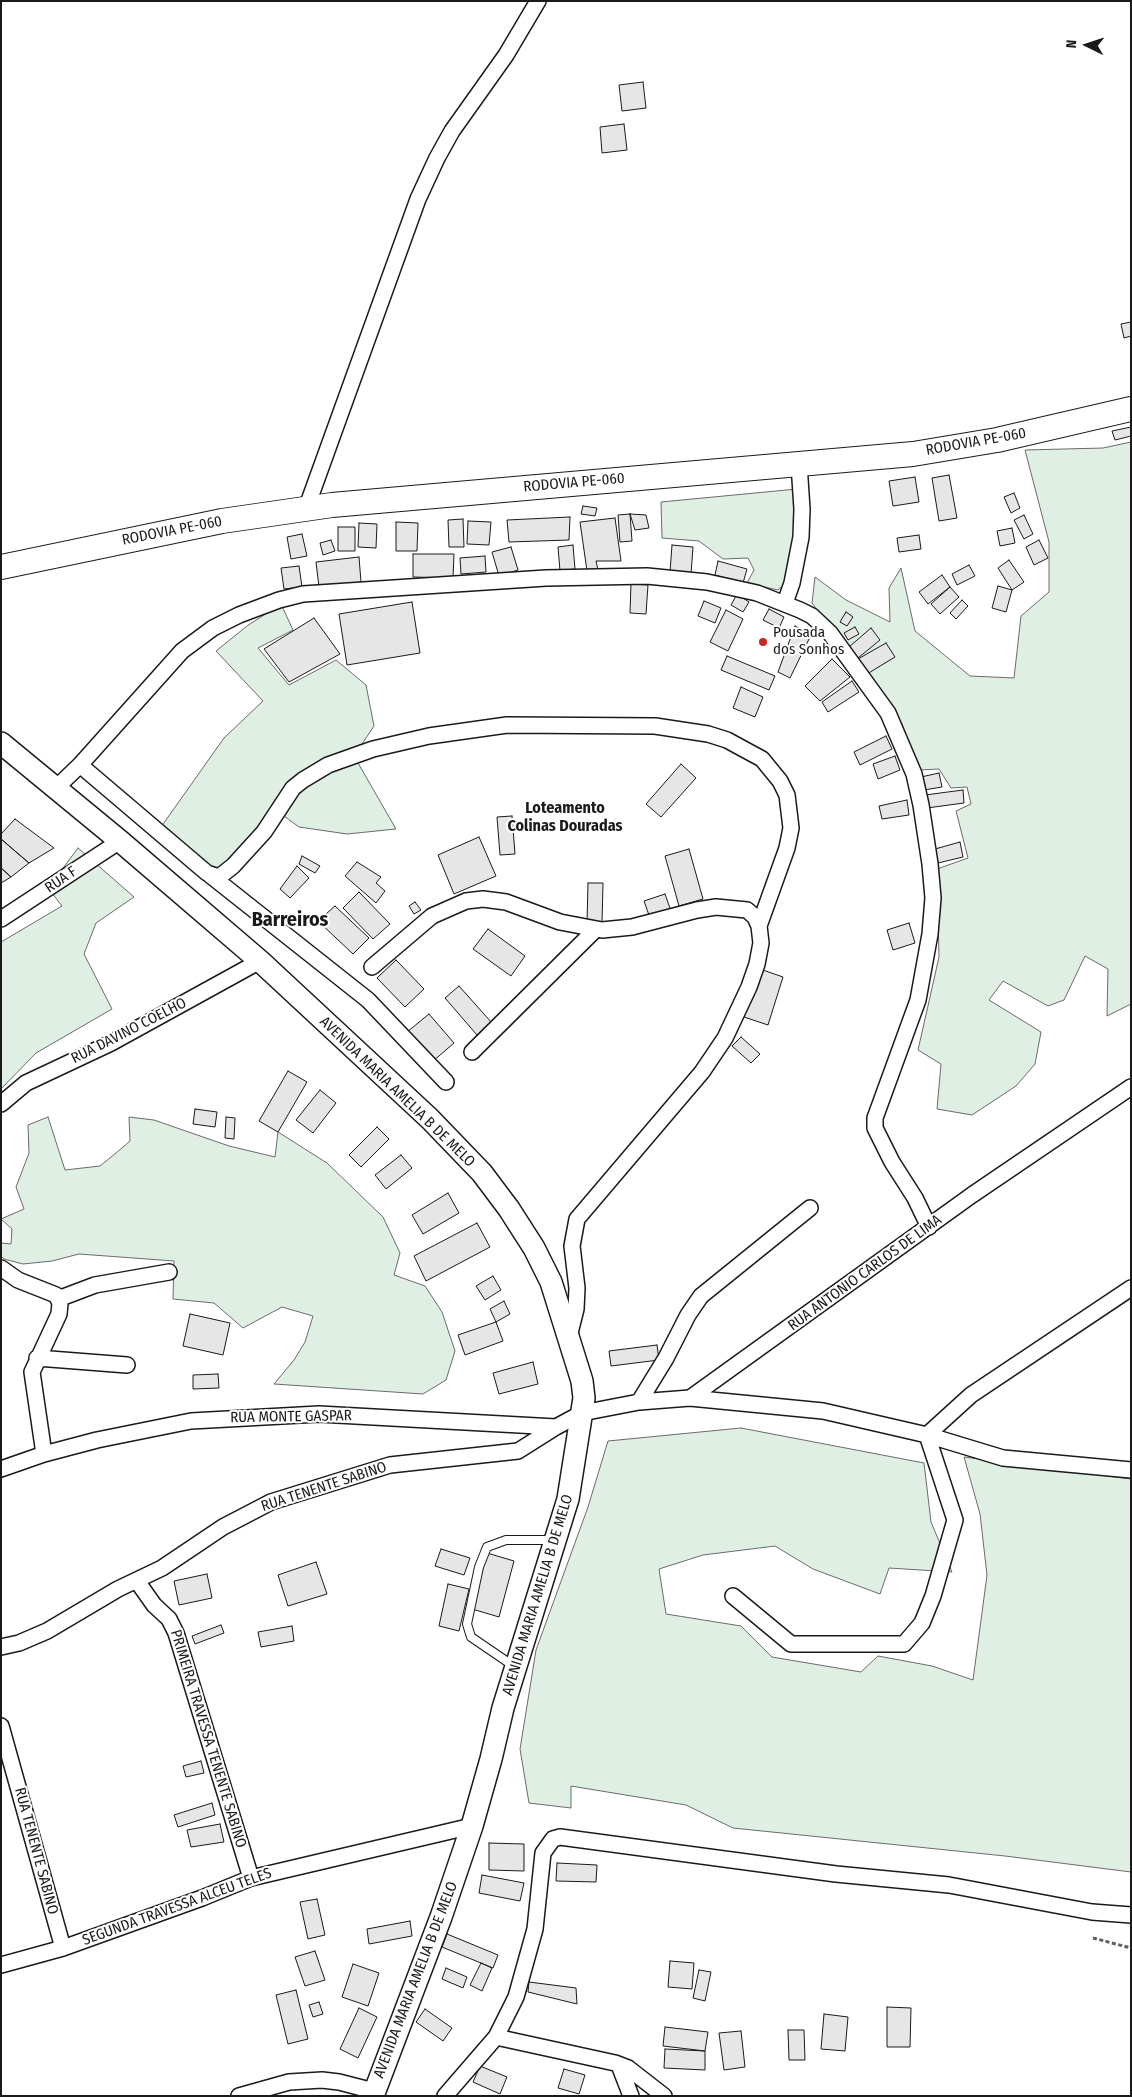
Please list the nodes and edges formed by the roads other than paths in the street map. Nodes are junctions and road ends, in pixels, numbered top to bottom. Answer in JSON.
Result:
{"nodes":[{"id":1,"x":538,"y":1,"type":"edge"},
{"id":2,"x":1131,"y":409,"type":"edge"},
{"id":3,"x":799,"y":464,"type":"junction"},
{"id":4,"x":306,"y":509,"type":"junction"},
{"id":5,"x":9,"y":566,"type":"edge"},
{"id":6,"x":1,"y":583,"type":"edge"},
{"id":7,"x":785,"y":603,"type":"junction"},
{"id":8,"x":3,"y":746,"type":"edge"},
{"id":9,"x":80,"y":764,"type":"junction"},
{"id":10,"x":56,"y":788,"type":"junction"},
{"id":11,"x":120,"y":841,"type":"junction"},
{"id":12,"x":210,"y":875,"type":"junction"},
{"id":13,"x":1,"y":919,"type":"edge"},
{"id":14,"x":759,"y":926,"type":"junction"},
{"id":15,"x":596,"y":929,"type":"junction"},
{"id":16,"x":260,"y":962,"type":"junction"},
{"id":17,"x":372,"y":967,"type":"dead end"},
{"id":18,"x":472,"y":1052,"type":"dead end"},
{"id":19,"x":446,"y":1082,"type":"dead end"},
{"id":20,"x":1131,"y":1088,"type":"edge"},
{"id":21,"x":1,"y":1104,"type":"edge"},
{"id":22,"x":810,"y":1208,"type":"dead end"},
{"id":23,"x":928,"y":1227,"type":"junction"},
{"id":24,"x":1,"y":1268,"type":"edge"},
{"id":25,"x":169,"y":1272,"type":"dead end"},
{"id":26,"x":1131,"y":1288,"type":"edge"},
{"id":27,"x":58,"y":1299,"type":"junction"},
{"id":28,"x":569,"y":1337,"type":"junction"},
{"id":29,"x":37,"y":1358,"type":"junction"},
{"id":30,"x":127,"y":1365,"type":"dead end"},
{"id":31,"x":690,"y":1398,"type":"junction"},
{"id":32,"x":639,"y":1402,"type":"junction"},
{"id":33,"x":582,"y":1413,"type":"junction"},
{"id":34,"x":556,"y":1427,"type":"junction"},
{"id":35,"x":927,"y":1434,"type":"junction"},
{"id":36,"x":44,"y":1454,"type":"junction"},
{"id":37,"x":1,"y":1469,"type":"edge"},
{"id":38,"x":1131,"y":1470,"type":"edge"},
{"id":39,"x":555,"y":1540,"type":"junction"},
{"id":40,"x":137,"y":1581,"type":"junction"},
{"id":41,"x":733,"y":1596,"type":"dead end"},
{"id":42,"x":1,"y":1647,"type":"edge"},
{"id":43,"x":517,"y":1668,"type":"junction"},
{"id":44,"x":1,"y":1726,"type":"edge"},
{"id":45,"x":472,"y":1826,"type":"junction"},
{"id":46,"x":251,"y":1878,"type":"junction"},
{"id":47,"x":1131,"y":1915,"type":"edge"},
{"id":48,"x":62,"y":1948,"type":"junction"},
{"id":49,"x":1,"y":1966,"type":"edge"},
{"id":50,"x":496,"y":2037,"type":"junction"},
{"id":51,"x":619,"y":2065,"type":"junction"},
{"id":52,"x":374,"y":2093,"type":"edge"},
{"id":53,"x":239,"y":2096,"type":"edge"},
{"id":54,"x":446,"y":2096,"type":"edge"},
{"id":55,"x":631,"y":2096,"type":"edge"},
{"id":56,"x":664,"y":2096,"type":"edge"}],
"edges":[{"from":1,"to":4,"type":"street"},
{"from":2,"to":3,"type":"main road","name":"RODOVIA PE-060"},
{"from":3,"to":4,"type":"main road","name":"RODOVIA PE-060"},
{"from":3,"to":7,"type":"street"},
{"from":4,"to":5,"type":"main road","name":"RODOVIA PE-060"},
{"from":5,"to":6,"type":"main road"},
{"from":7,"to":9,"type":"street"},
{"from":7,"to":23,"type":"street"},
{"from":8,"to":10,"type":"street","name":"AVENIDA MARIA AMELIA B DE MELO"},
{"from":9,"to":10,"type":"street"},
{"from":9,"to":12,"type":"street"},
{"from":10,"to":11,"type":"street","name":"AVENIDA MARIA AMELIA B DE MELO"},
{"from":11,"to":13,"type":"street","name":"RUA F"},
{"from":11,"to":16,"type":"street","name":"AVENIDA MARIA AMELIA B DE MELO"},
{"from":12,"to":14,"type":"street"},
{"from":12,"to":19,"type":"street"},
{"from":14,"to":15,"type":"street"},
{"from":14,"to":28,"type":"street"},
{"from":15,"to":17,"type":"street"},
{"from":15,"to":18,"type":"street"},
{"from":16,"to":21,"type":"street","name":"RUA DAVINO COELHO"},
{"from":16,"to":28,"type":"street","name":"AVENIDA MARIA AMELIA B DE MELO"},
{"from":20,"to":23,"type":"street","name":"RUA ANTONIO CARLOS DE LIMA"},
{"from":22,"to":32,"type":"street"},
{"from":23,"to":31,"type":"street","name":"RUA ANTONIO CARLOS DE LIMA"},
{"from":24,"to":27,"type":"street"},
{"from":25,"to":27,"type":"street"},
{"from":26,"to":35,"type":"street"},
{"from":27,"to":29,"type":"street"},
{"from":28,"to":33,"type":"street","name":"AVENIDA MARIA AMELIA B DE MELO"},
{"from":29,"to":30,"type":"street"},
{"from":29,"to":36,"type":"street"},
{"from":31,"to":32,"type":"street"},
{"from":31,"to":35,"type":"street"},
{"from":32,"to":33,"type":"street"},
{"from":33,"to":34,"type":"street"},
{"from":33,"to":39,"type":"street","name":"AVENIDA MARIA AMELIA B DE MELO"},
{"from":34,"to":36,"type":"street","name":"RUA MONTE GASPAR"},
{"from":34,"to":40,"type":"street","name":"RUA TENENTE SABINO"},
{"from":35,"to":38,"type":"street"},
{"from":35,"to":41,"type":"street"},
{"from":36,"to":37,"type":"street","name":"RUA MONTE GASPAR"},
{"from":39,"to":43,"type":"street","name":"AVENIDA MARIA AMELIA B DE MELO"},
{"from":39,"to":43,"type":"lane"},
{"from":40,"to":42,"type":"street","name":"RUA TENENTE SABINO"},
{"from":40,"to":46,"type":"street","name":"PRIMEIRA TRAVESSA TENENTE SABINO"},
{"from":43,"to":45,"type":"street","name":"AVENIDA MARIA AMELIA B DE MELO"},
{"from":44,"to":48,"type":"street","name":"RUA TENENTE SABINO"},
{"from":45,"to":46,"type":"street","name":"SEGUNDA TRAVESSA ALCEU TELES"},
{"from":45,"to":52,"type":"street","name":"AVENIDA MARIA AMELIA B DE MELO"},
{"from":46,"to":48,"type":"street","name":"SEGUNDA TRAVESSA ALCEU TELES"},
{"from":47,"to":50,"type":"street"},
{"from":48,"to":49,"type":"street","name":"SEGUNDA TRAVESSA ALCEU TELES"},
{"from":50,"to":51,"type":"street"},
{"from":50,"to":54,"type":"street"},
{"from":51,"to":55,"type":"street"},
{"from":51,"to":56,"type":"street"},
{"from":52,"to":53,"type":"street"}]}
